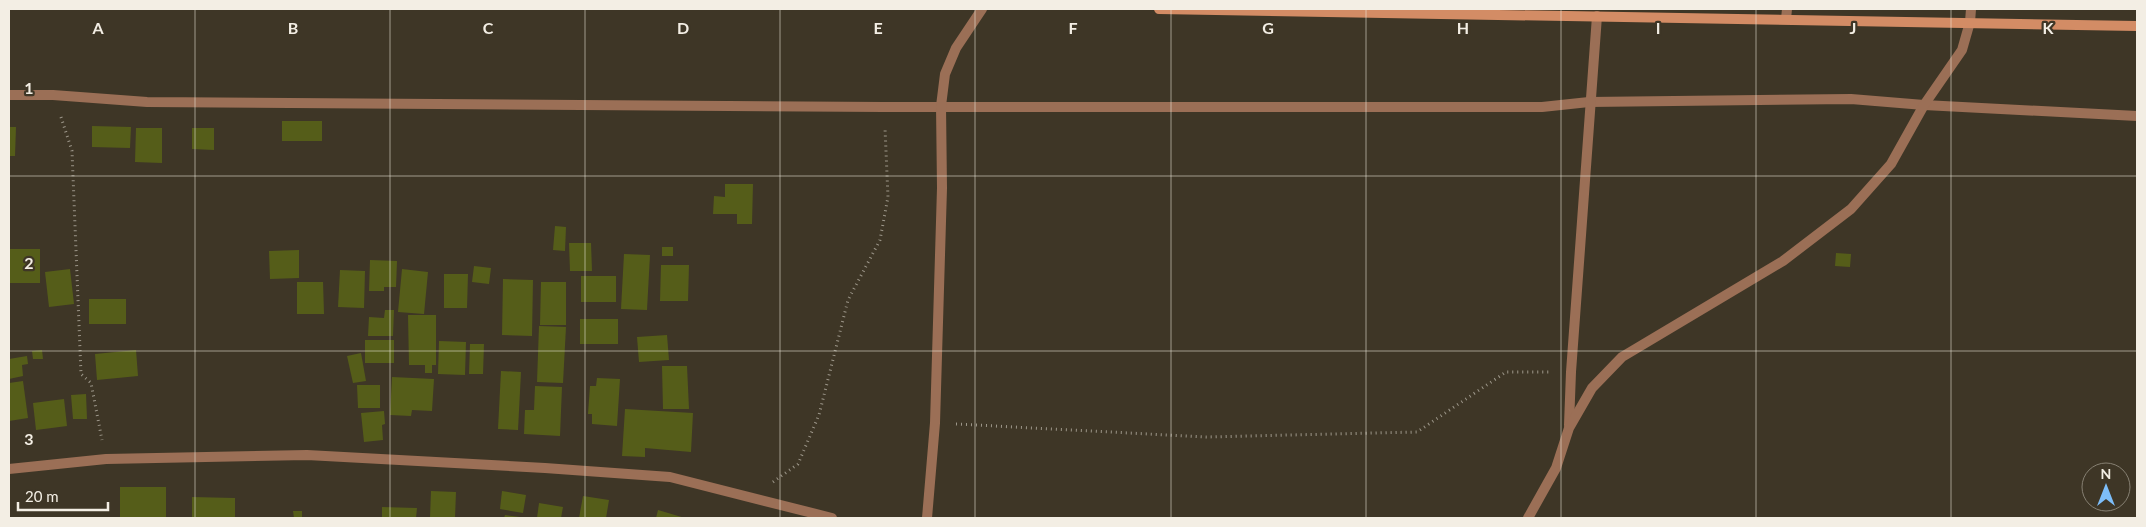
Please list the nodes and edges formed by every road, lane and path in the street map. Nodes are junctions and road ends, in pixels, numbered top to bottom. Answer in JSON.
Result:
{"nodes":[{"id":1,"x":982,"y":9,"type":"edge"},
{"id":2,"x":1159,"y":9,"type":"edge"},
{"id":3,"x":1971,"y":9,"type":"edge"},
{"id":4,"x":1628,"y":13,"type":"edge"},
{"id":5,"x":1786,"y":14,"type":"edge"},
{"id":6,"x":1597,"y":16,"type":"junction"},
{"id":7,"x":1970,"y":22,"type":"junction"},
{"id":8,"x":2137,"y":26,"type":"edge"},
{"id":9,"x":9,"y":95,"type":"edge"},
{"id":10,"x":54,"y":95,"type":"junction"},
{"id":11,"x":1589,"y":102,"type":"junction"},
{"id":12,"x":1924,"y":105,"type":"junction"},
{"id":13,"x":941,"y":106,"type":"junction"},
{"id":14,"x":884,"y":107,"type":"junction"},
{"id":15,"x":2137,"y":116,"type":"edge"},
{"id":16,"x":1571,"y":372,"type":"junction"},
{"id":17,"x":935,"y":423,"type":"junction"},
{"id":18,"x":1569,"y":428,"type":"junction"},
{"id":19,"x":106,"y":459,"type":"junction"},
{"id":20,"x":9,"y":469,"type":"edge"},
{"id":21,"x":750,"y":498,"type":"junction"},
{"id":22,"x":832,"y":518,"type":"edge"},
{"id":23,"x":927,"y":518,"type":"edge"},
{"id":24,"x":1528,"y":518,"type":"edge"}],
"edges":[{"from":1,"to":13,"type":"street"},
{"from":2,"to":6,"type":"main road"},
{"from":3,"to":7,"type":"street"},
{"from":4,"to":5,"type":"main road"},
{"from":4,"to":6,"type":"main road"},
{"from":5,"to":7,"type":"main road"},
{"from":6,"to":11,"type":"street"},
{"from":7,"to":8,"type":"main road"},
{"from":7,"to":12,"type":"street"},
{"from":9,"to":10,"type":"street"},
{"from":10,"to":14,"type":"street"},
{"from":10,"to":19,"type":"path"},
{"from":11,"to":12,"type":"street"},
{"from":11,"to":13,"type":"street"},
{"from":11,"to":16,"type":"street"},
{"from":12,"to":15,"type":"street"},
{"from":12,"to":18,"type":"street"},
{"from":13,"to":14,"type":"street"},
{"from":13,"to":17,"type":"street"},
{"from":14,"to":21,"type":"path"},
{"from":16,"to":17,"type":"path"},
{"from":16,"to":18,"type":"street"},
{"from":17,"to":23,"type":"street"},
{"from":18,"to":24,"type":"street"},
{"from":19,"to":20,"type":"street"},
{"from":19,"to":21,"type":"street"},
{"from":21,"to":22,"type":"street"}]}
